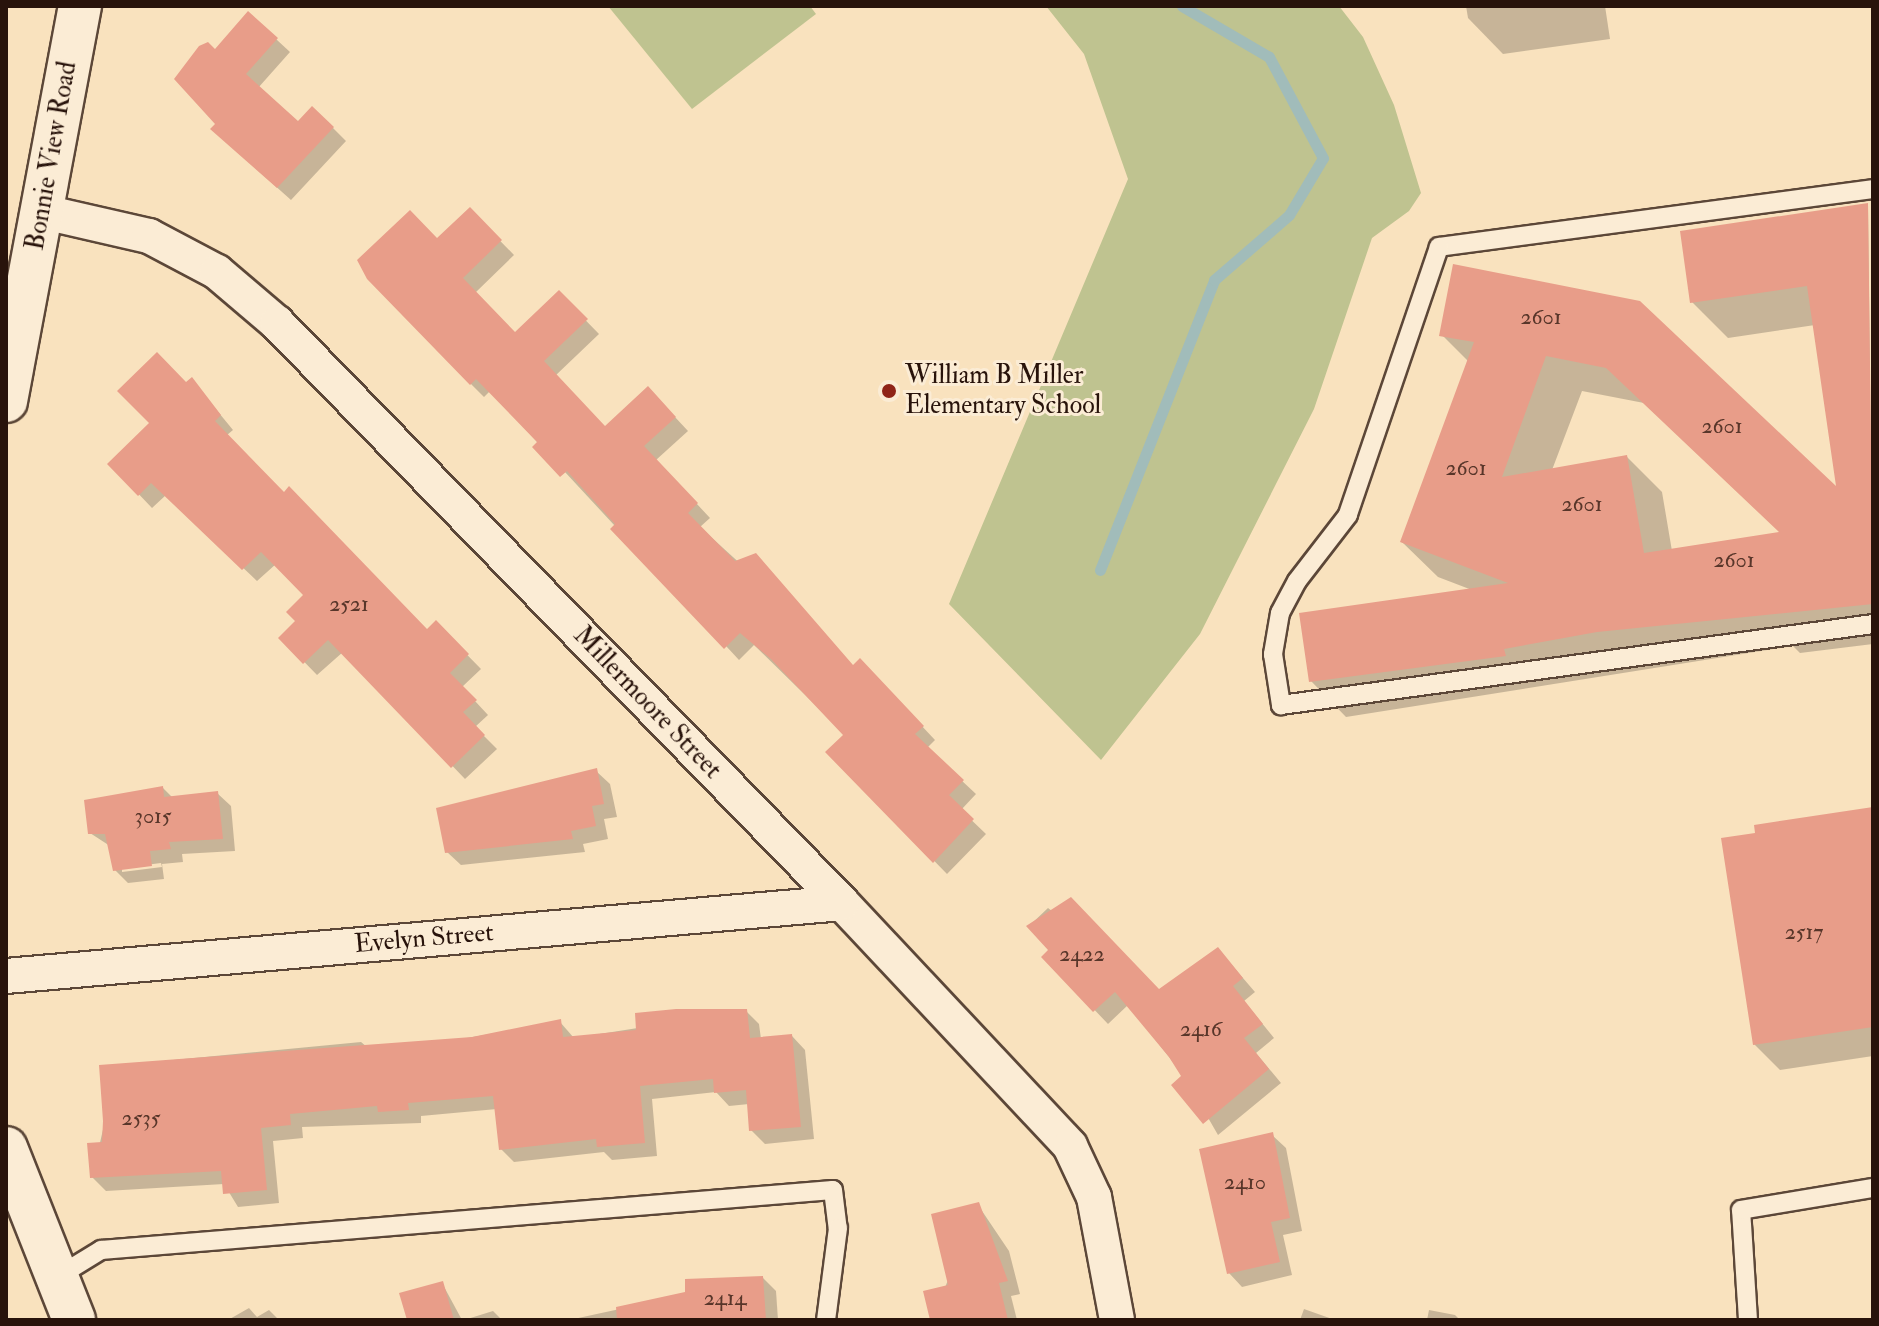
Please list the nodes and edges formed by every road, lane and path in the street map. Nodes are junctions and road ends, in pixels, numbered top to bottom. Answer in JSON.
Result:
{"nodes":[{"id":1,"x":80,"y":6,"type":"edge"},
{"id":2,"x":1873,"y":189,"type":"edge"},
{"id":3,"x":44,"y":212,"type":"junction"},
{"id":4,"x":15,"y":302,"type":"edge"},
{"id":5,"x":6,"y":401,"type":"edge"},
{"id":6,"x":1873,"y":624,"type":"edge"},
{"id":7,"x":842,"y":903,"type":"junction"},
{"id":8,"x":6,"y":976,"type":"edge"},
{"id":9,"x":6,"y":1148,"type":"edge"},
{"id":10,"x":1873,"y":1188,"type":"edge"},
{"id":11,"x":54,"y":1278,"type":"junction"},
{"id":12,"x":74,"y":1320,"type":"edge"},
{"id":13,"x":826,"y":1320,"type":"edge"},
{"id":14,"x":1117,"y":1320,"type":"edge"},
{"id":15,"x":1748,"y":1320,"type":"edge"}],
"edges":[{"from":1,"to":3,"type":"street","name":"Bonnie View Road"},
{"from":2,"to":6,"type":"lane"},
{"from":3,"to":4,"type":"street","name":"Bonnie View Road"},
{"from":3,"to":7,"type":"street","name":"Millermoore Street"},
{"from":4,"to":5,"type":"street","name":"Bonnie View Road"},
{"from":7,"to":8,"type":"street","name":"Evelyn Street"},
{"from":7,"to":14,"type":"street","name":"Millermoore Street"},
{"from":9,"to":11,"type":"street"},
{"from":10,"to":15,"type":"lane"},
{"from":11,"to":12,"type":"street"},
{"from":11,"to":13,"type":"lane"}]}
